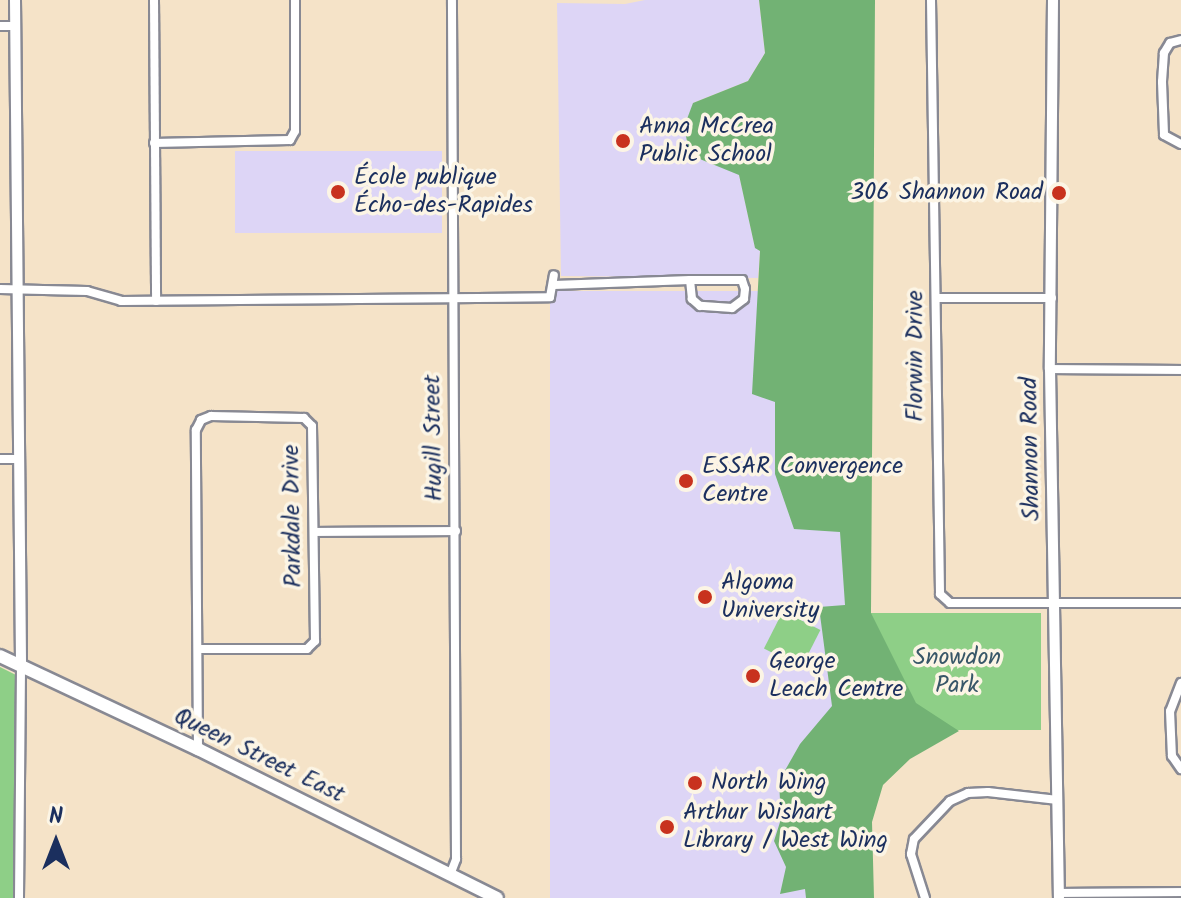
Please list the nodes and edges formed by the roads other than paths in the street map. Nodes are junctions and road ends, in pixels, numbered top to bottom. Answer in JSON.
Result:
{"nodes":[{"id":1,"x":15,"y":0,"type":"edge"},
{"id":2,"x":154,"y":0,"type":"edge"},
{"id":3,"x":295,"y":0,"type":"edge"},
{"id":4,"x":452,"y":0,"type":"edge"},
{"id":5,"x":931,"y":0,"type":"edge"},
{"id":6,"x":1053,"y":0,"type":"edge"},
{"id":7,"x":0,"y":26,"type":"edge"},
{"id":8,"x":15,"y":26,"type":"junction"},
{"id":9,"x":1181,"y":40,"type":"edge"},
{"id":10,"x":154,"y":143,"type":"junction"},
{"id":11,"x":1181,"y":144,"type":"edge"},
{"id":12,"x":554,"y":275,"type":"dead end"},
{"id":13,"x":690,"y":280,"type":"junction"},
{"id":14,"x":554,"y":285,"type":"junction"},
{"id":15,"x":0,"y":289,"type":"edge"},
{"id":16,"x":17,"y":289,"type":"junction"},
{"id":17,"x":452,"y":297,"type":"junction"},
{"id":18,"x":936,"y":298,"type":"junction"},
{"id":19,"x":1052,"y":298,"type":"junction"},
{"id":20,"x":156,"y":301,"type":"junction"},
{"id":21,"x":1050,"y":369,"type":"junction"},
{"id":22,"x":1181,"y":370,"type":"edge"},
{"id":23,"x":0,"y":459,"type":"edge"},
{"id":24,"x":19,"y":459,"type":"junction"},
{"id":25,"x":456,"y":531,"type":"junction"},
{"id":26,"x":314,"y":532,"type":"junction"},
{"id":27,"x":1054,"y":601,"type":"junction"},
{"id":28,"x":1181,"y":603,"type":"edge"},
{"id":29,"x":200,"y":649,"type":"junction"},
{"id":30,"x":0,"y":656,"type":"edge"},
{"id":31,"x":21,"y":665,"type":"junction"},
{"id":32,"x":1181,"y":683,"type":"edge"},
{"id":33,"x":198,"y":749,"type":"junction"},
{"id":34,"x":1181,"y":769,"type":"edge"},
{"id":35,"x":1058,"y":800,"type":"junction"},
{"id":36,"x":450,"y":875,"type":"junction"},
{"id":37,"x":1181,"y":892,"type":"edge"},
{"id":38,"x":1059,"y":895,"type":"edge"},
{"id":39,"x":19,"y":898,"type":"edge"},
{"id":40,"x":497,"y":898,"type":"edge"},
{"id":41,"x":925,"y":898,"type":"edge"}],
"edges":[{"from":1,"to":8,"type":"street"},
{"from":2,"to":10,"type":"street"},
{"from":3,"to":10,"type":"street"},
{"from":4,"to":17,"type":"street","name":"Hugill Street"},
{"from":5,"to":18,"type":"street","name":"Florwin Drive"},
{"from":6,"to":19,"type":"street","name":"Shannon Road"},
{"from":7,"to":8,"type":"street"},
{"from":8,"to":16,"type":"street"},
{"from":9,"to":11,"type":"street"},
{"from":10,"to":20,"type":"street"},
{"from":12,"to":14,"type":"street"},
{"from":13,"to":13,"type":"street"},
{"from":13,"to":14,"type":"street"},
{"from":14,"to":17,"type":"street"},
{"from":15,"to":16,"type":"street"},
{"from":16,"to":20,"type":"street"},
{"from":16,"to":24,"type":"street"},
{"from":17,"to":20,"type":"street"},
{"from":17,"to":25,"type":"street","name":"Hugill Street"},
{"from":18,"to":19,"type":"street"},
{"from":18,"to":27,"type":"street","name":"Florwin Drive"},
{"from":19,"to":21,"type":"street","name":"Shannon Road"},
{"from":21,"to":22,"type":"street"},
{"from":21,"to":27,"type":"street","name":"Shannon Road"},
{"from":23,"to":24,"type":"street"},
{"from":24,"to":31,"type":"street"},
{"from":25,"to":26,"type":"street"},
{"from":25,"to":36,"type":"street","name":"Hugill Street"},
{"from":26,"to":29,"type":"street","name":"Parkdale Drive"},
{"from":26,"to":29,"type":"street","name":"Parkdale Drive"},
{"from":27,"to":28,"type":"street","name":"Florwin Drive"},
{"from":27,"to":35,"type":"street","name":"Shannon Road"},
{"from":29,"to":33,"type":"street","name":"Parkdale Drive"},
{"from":30,"to":31,"type":"main road","name":"Queen Street East"},
{"from":31,"to":33,"type":"main road","name":"Queen Street East"},
{"from":31,"to":39,"type":"street"},
{"from":32,"to":34,"type":"street"},
{"from":33,"to":36,"type":"main road","name":"Queen Street East"},
{"from":35,"to":38,"type":"street","name":"Shannon Road"},
{"from":35,"to":41,"type":"street"},
{"from":36,"to":40,"type":"main road","name":"Queen Street East"},
{"from":37,"to":38,"type":"street"}]}
